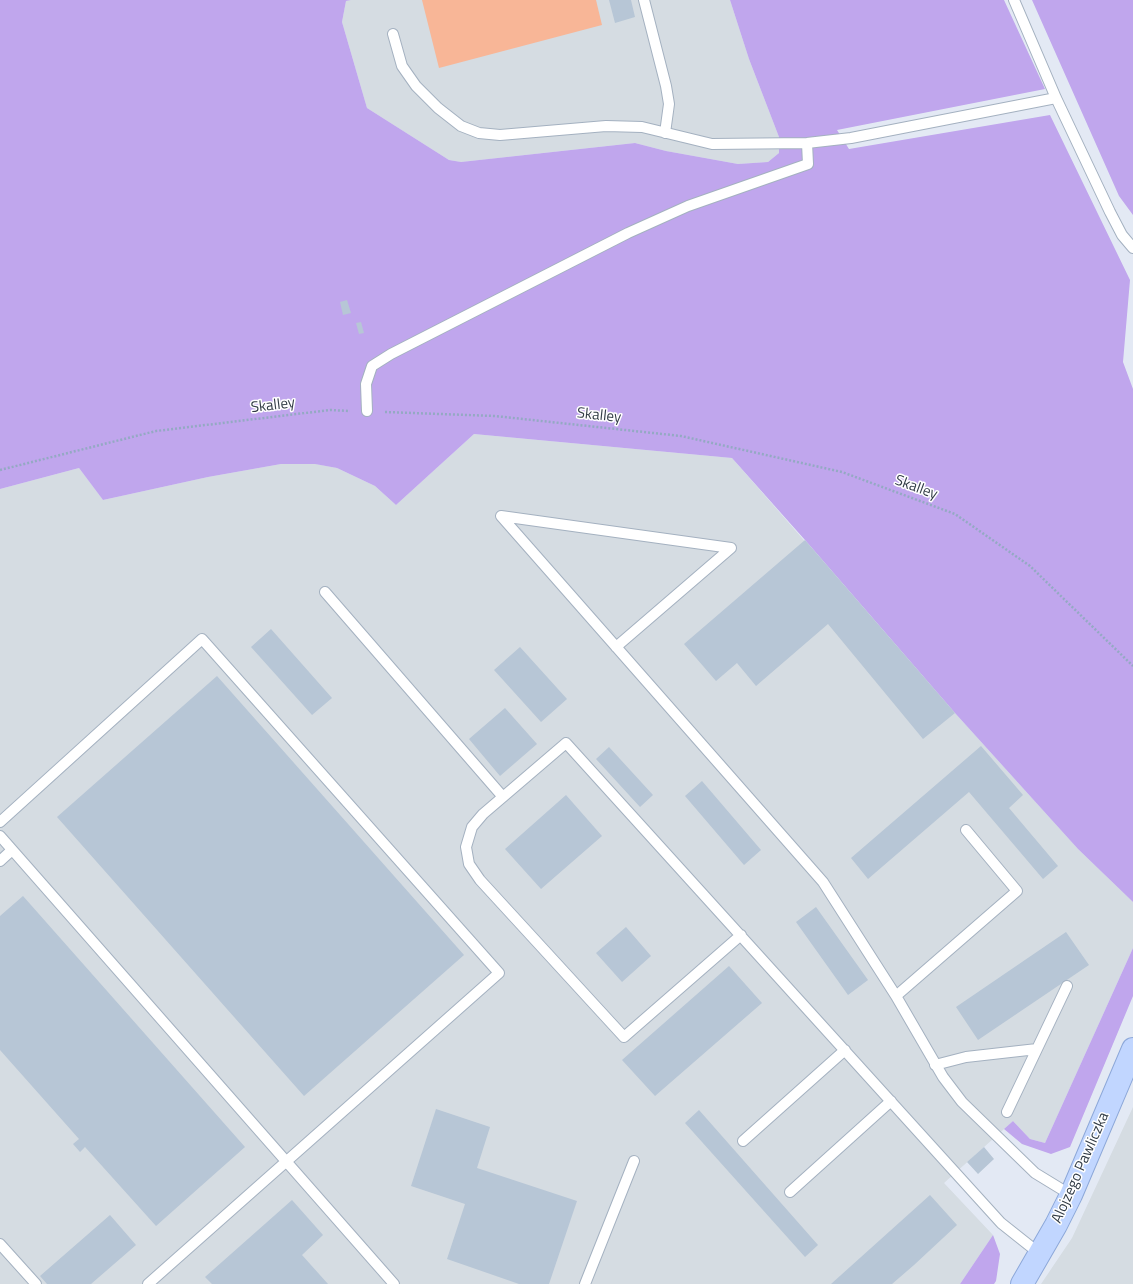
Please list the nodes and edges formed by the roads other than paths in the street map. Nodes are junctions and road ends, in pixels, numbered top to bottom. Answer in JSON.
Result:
{"nodes":[{"id":1,"x":644,"y":0,"type":"edge"},
{"id":2,"x":1014,"y":0,"type":"edge"},
{"id":3,"x":393,"y":34,"type":"dead end"},
{"id":4,"x":1056,"y":98,"type":"junction"},
{"id":5,"x":665,"y":133,"type":"junction"},
{"id":6,"x":807,"y":143,"type":"junction"},
{"id":7,"x":1133,"y":248,"type":"edge"},
{"id":8,"x":367,"y":411,"type":"road end"},
{"id":9,"x":325,"y":592,"type":"dead end"},
{"id":10,"x":616,"y":647,"type":"junction"},
{"id":11,"x":503,"y":797,"type":"junction"},
{"id":12,"x":0,"y":822,"type":"edge"},
{"id":13,"x":966,"y":830,"type":"dead end"},
{"id":14,"x":0,"y":836,"type":"edge"},
{"id":15,"x":12,"y":850,"type":"junction"},
{"id":16,"x":0,"y":861,"type":"edge"},
{"id":17,"x":741,"y":935,"type":"junction"},
{"id":18,"x":1067,"y":986,"type":"dead end"},
{"id":19,"x":896,"y":996,"type":"junction"},
{"id":20,"x":1037,"y":1049,"type":"junction"},
{"id":21,"x":1133,"y":1049,"type":"edge"},
{"id":22,"x":845,"y":1050,"type":"junction"},
{"id":23,"x":935,"y":1064,"type":"junction"},
{"id":24,"x":891,"y":1101,"type":"junction"},
{"id":25,"x":1007,"y":1112,"type":"dead end"},
{"id":26,"x":743,"y":1141,"type":"dead end"},
{"id":27,"x":287,"y":1161,"type":"junction"},
{"id":28,"x":634,"y":1161,"type":"dead end"},
{"id":29,"x":790,"y":1192,"type":"dead end"},
{"id":30,"x":1071,"y":1195,"type":"junction"},
{"id":31,"x":0,"y":1244,"type":"edge"},
{"id":32,"x":1040,"y":1254,"type":"junction"},
{"id":33,"x":36,"y":1284,"type":"edge"},
{"id":34,"x":148,"y":1284,"type":"edge"},
{"id":35,"x":394,"y":1284,"type":"edge"},
{"id":36,"x":585,"y":1284,"type":"edge"},
{"id":37,"x":1022,"y":1284,"type":"edge"}],
"edges":[{"from":1,"to":5,"type":"lane"},
{"from":2,"to":4,"type":"lane"},
{"from":3,"to":5,"type":"lane"},
{"from":4,"to":6,"type":"lane"},
{"from":4,"to":7,"type":"lane"},
{"from":5,"to":6,"type":"lane"},
{"from":6,"to":8,"type":"lane"},
{"from":9,"to":11,"type":"lane"},
{"from":10,"to":10,"type":"lane"},
{"from":10,"to":19,"type":"lane"},
{"from":11,"to":17,"type":"lane"},
{"from":11,"to":17,"type":"lane"},
{"from":12,"to":27,"type":"lane"},
{"from":13,"to":19,"type":"lane"},
{"from":14,"to":15,"type":"lane"},
{"from":15,"to":16,"type":"lane"},
{"from":15,"to":27,"type":"lane"},
{"from":17,"to":22,"type":"lane"},
{"from":18,"to":20,"type":"lane"},
{"from":19,"to":23,"type":"lane"},
{"from":20,"to":23,"type":"lane"},
{"from":20,"to":25,"type":"lane"},
{"from":21,"to":30,"type":"street","name":"Alojzego Pawliczka"},
{"from":22,"to":24,"type":"lane"},
{"from":22,"to":26,"type":"lane"},
{"from":23,"to":30,"type":"lane"},
{"from":24,"to":29,"type":"lane"},
{"from":24,"to":32,"type":"lane"},
{"from":27,"to":34,"type":"lane"},
{"from":27,"to":35,"type":"lane"},
{"from":28,"to":36,"type":"lane"},
{"from":30,"to":32,"type":"street","name":"Alojzego Pawliczka"},
{"from":31,"to":33,"type":"lane"},
{"from":32,"to":37,"type":"street","name":"Alojzego Pawliczka"}]}
